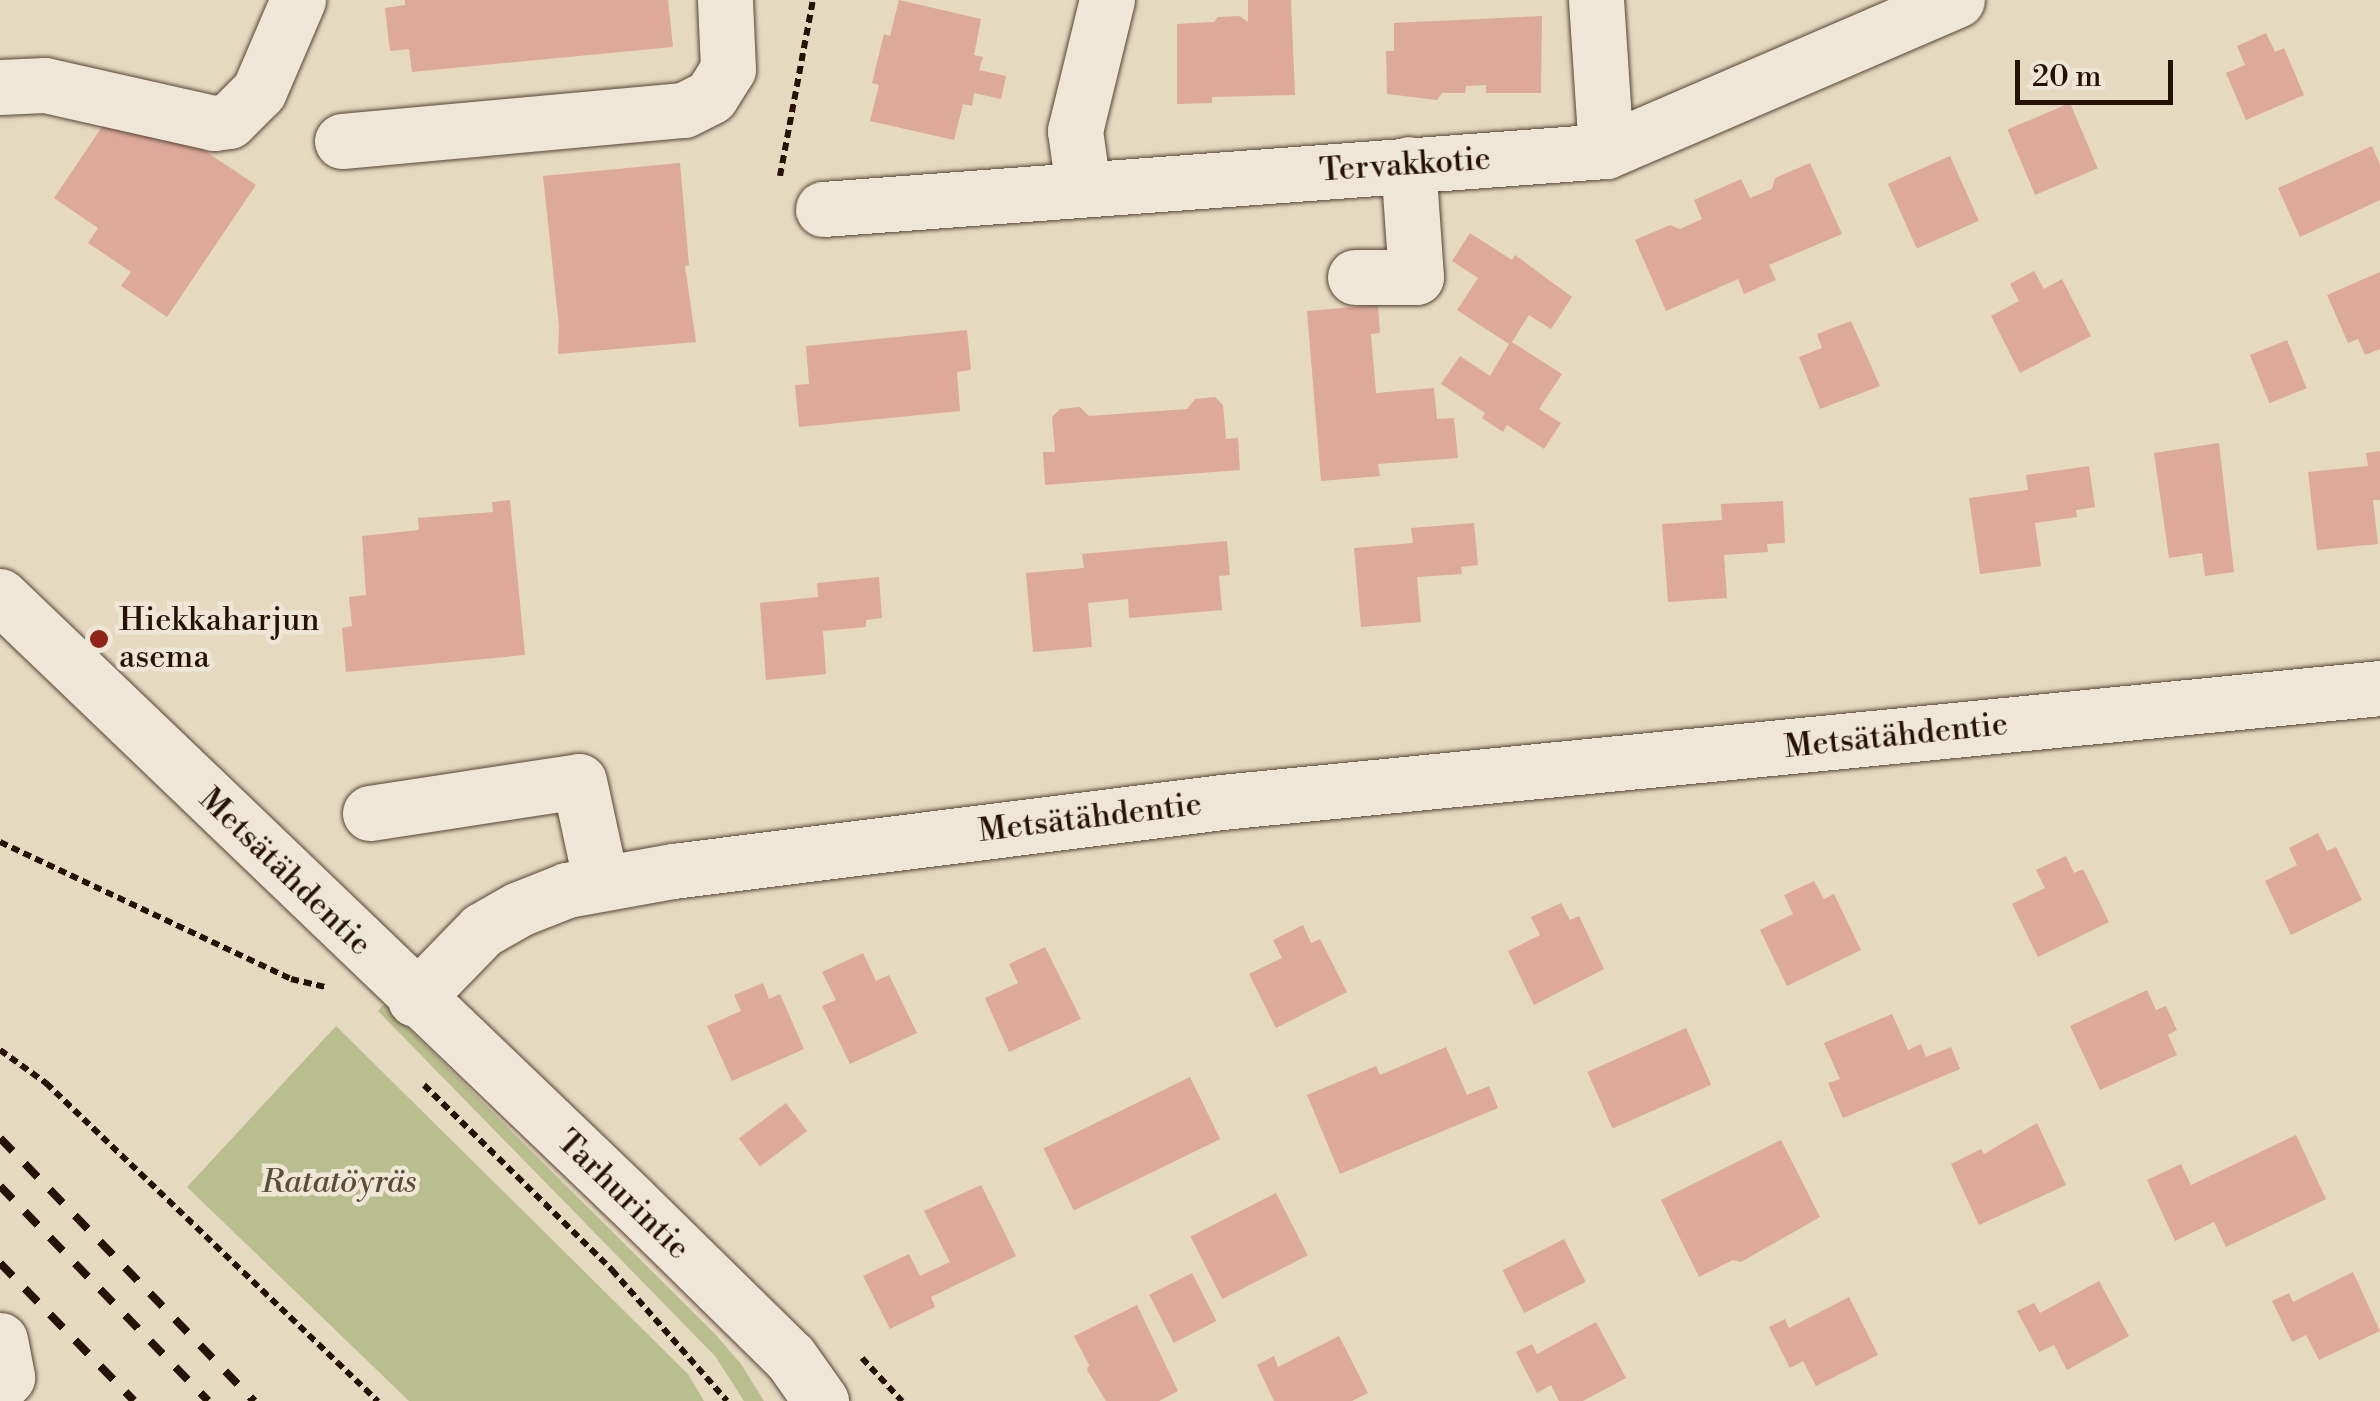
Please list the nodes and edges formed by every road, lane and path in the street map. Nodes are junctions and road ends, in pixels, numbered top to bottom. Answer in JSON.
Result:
{"nodes":[{"id":1,"x":298,"y":0,"type":"edge"},
{"id":2,"x":725,"y":0,"type":"edge"},
{"id":3,"x":813,"y":0,"type":"edge"},
{"id":4,"x":1107,"y":0,"type":"edge"},
{"id":5,"x":1596,"y":0,"type":"edge"},
{"id":6,"x":1957,"y":0,"type":"edge"},
{"id":7,"x":0,"y":87,"type":"edge"},
{"id":8,"x":342,"y":141,"type":"dead end"},
{"id":9,"x":1606,"y":151,"type":"junction"},
{"id":10,"x":1408,"y":164,"type":"junction"},
{"id":11,"x":1083,"y":187,"type":"junction"},
{"id":12,"x":823,"y":208,"type":"joint"},
{"id":13,"x":1355,"y":277,"type":"dead end"},
{"id":14,"x":0,"y":596,"type":"edge"},
{"id":15,"x":2380,"y":688,"type":"edge"},
{"id":16,"x":370,"y":813,"type":"dead end"},
{"id":17,"x":0,"y":842,"type":"edge"},
{"id":18,"x":601,"y":884,"type":"junction"},
{"id":19,"x":415,"y":999,"type":"junction"},
{"id":20,"x":341,"y":1000,"type":"dead end"},
{"id":21,"x":0,"y":1050,"type":"edge"},
{"id":22,"x":418,"y":1078,"type":"dead end"},
{"id":23,"x":0,"y":1340,"type":"edge"},
{"id":24,"x":0,"y":1385,"type":"edge"},
{"id":25,"x":378,"y":1401,"type":"edge"},
{"id":26,"x":727,"y":1401,"type":"edge"},
{"id":27,"x":821,"y":1401,"type":"edge"}],
"edges":[{"from":1,"to":7,"type":"street"},
{"from":2,"to":8,"type":"street"},
{"from":3,"to":12,"type":"path"},
{"from":4,"to":11,"type":"street"},
{"from":5,"to":9,"type":"street"},
{"from":6,"to":9,"type":"street","name":"Tervakkotie"},
{"from":9,"to":10,"type":"street","name":"Tervakkotie"},
{"from":10,"to":11,"type":"street","name":"Tervakkotie"},
{"from":10,"to":13,"type":"street"},
{"from":11,"to":12,"type":"street","name":"Tervakkotie"},
{"from":14,"to":19,"type":"street","name":"Metsätähdentie"},
{"from":15,"to":18,"type":"street","name":"Metsätähdentie"},
{"from":16,"to":18,"type":"street"},
{"from":17,"to":20,"type":"path"},
{"from":18,"to":19,"type":"street","name":"Metsätähdentie"},
{"from":19,"to":27,"type":"street","name":"Tarhurintie"},
{"from":21,"to":25,"type":"path"},
{"from":22,"to":26,"type":"path"},
{"from":23,"to":24,"type":"street"}]}
